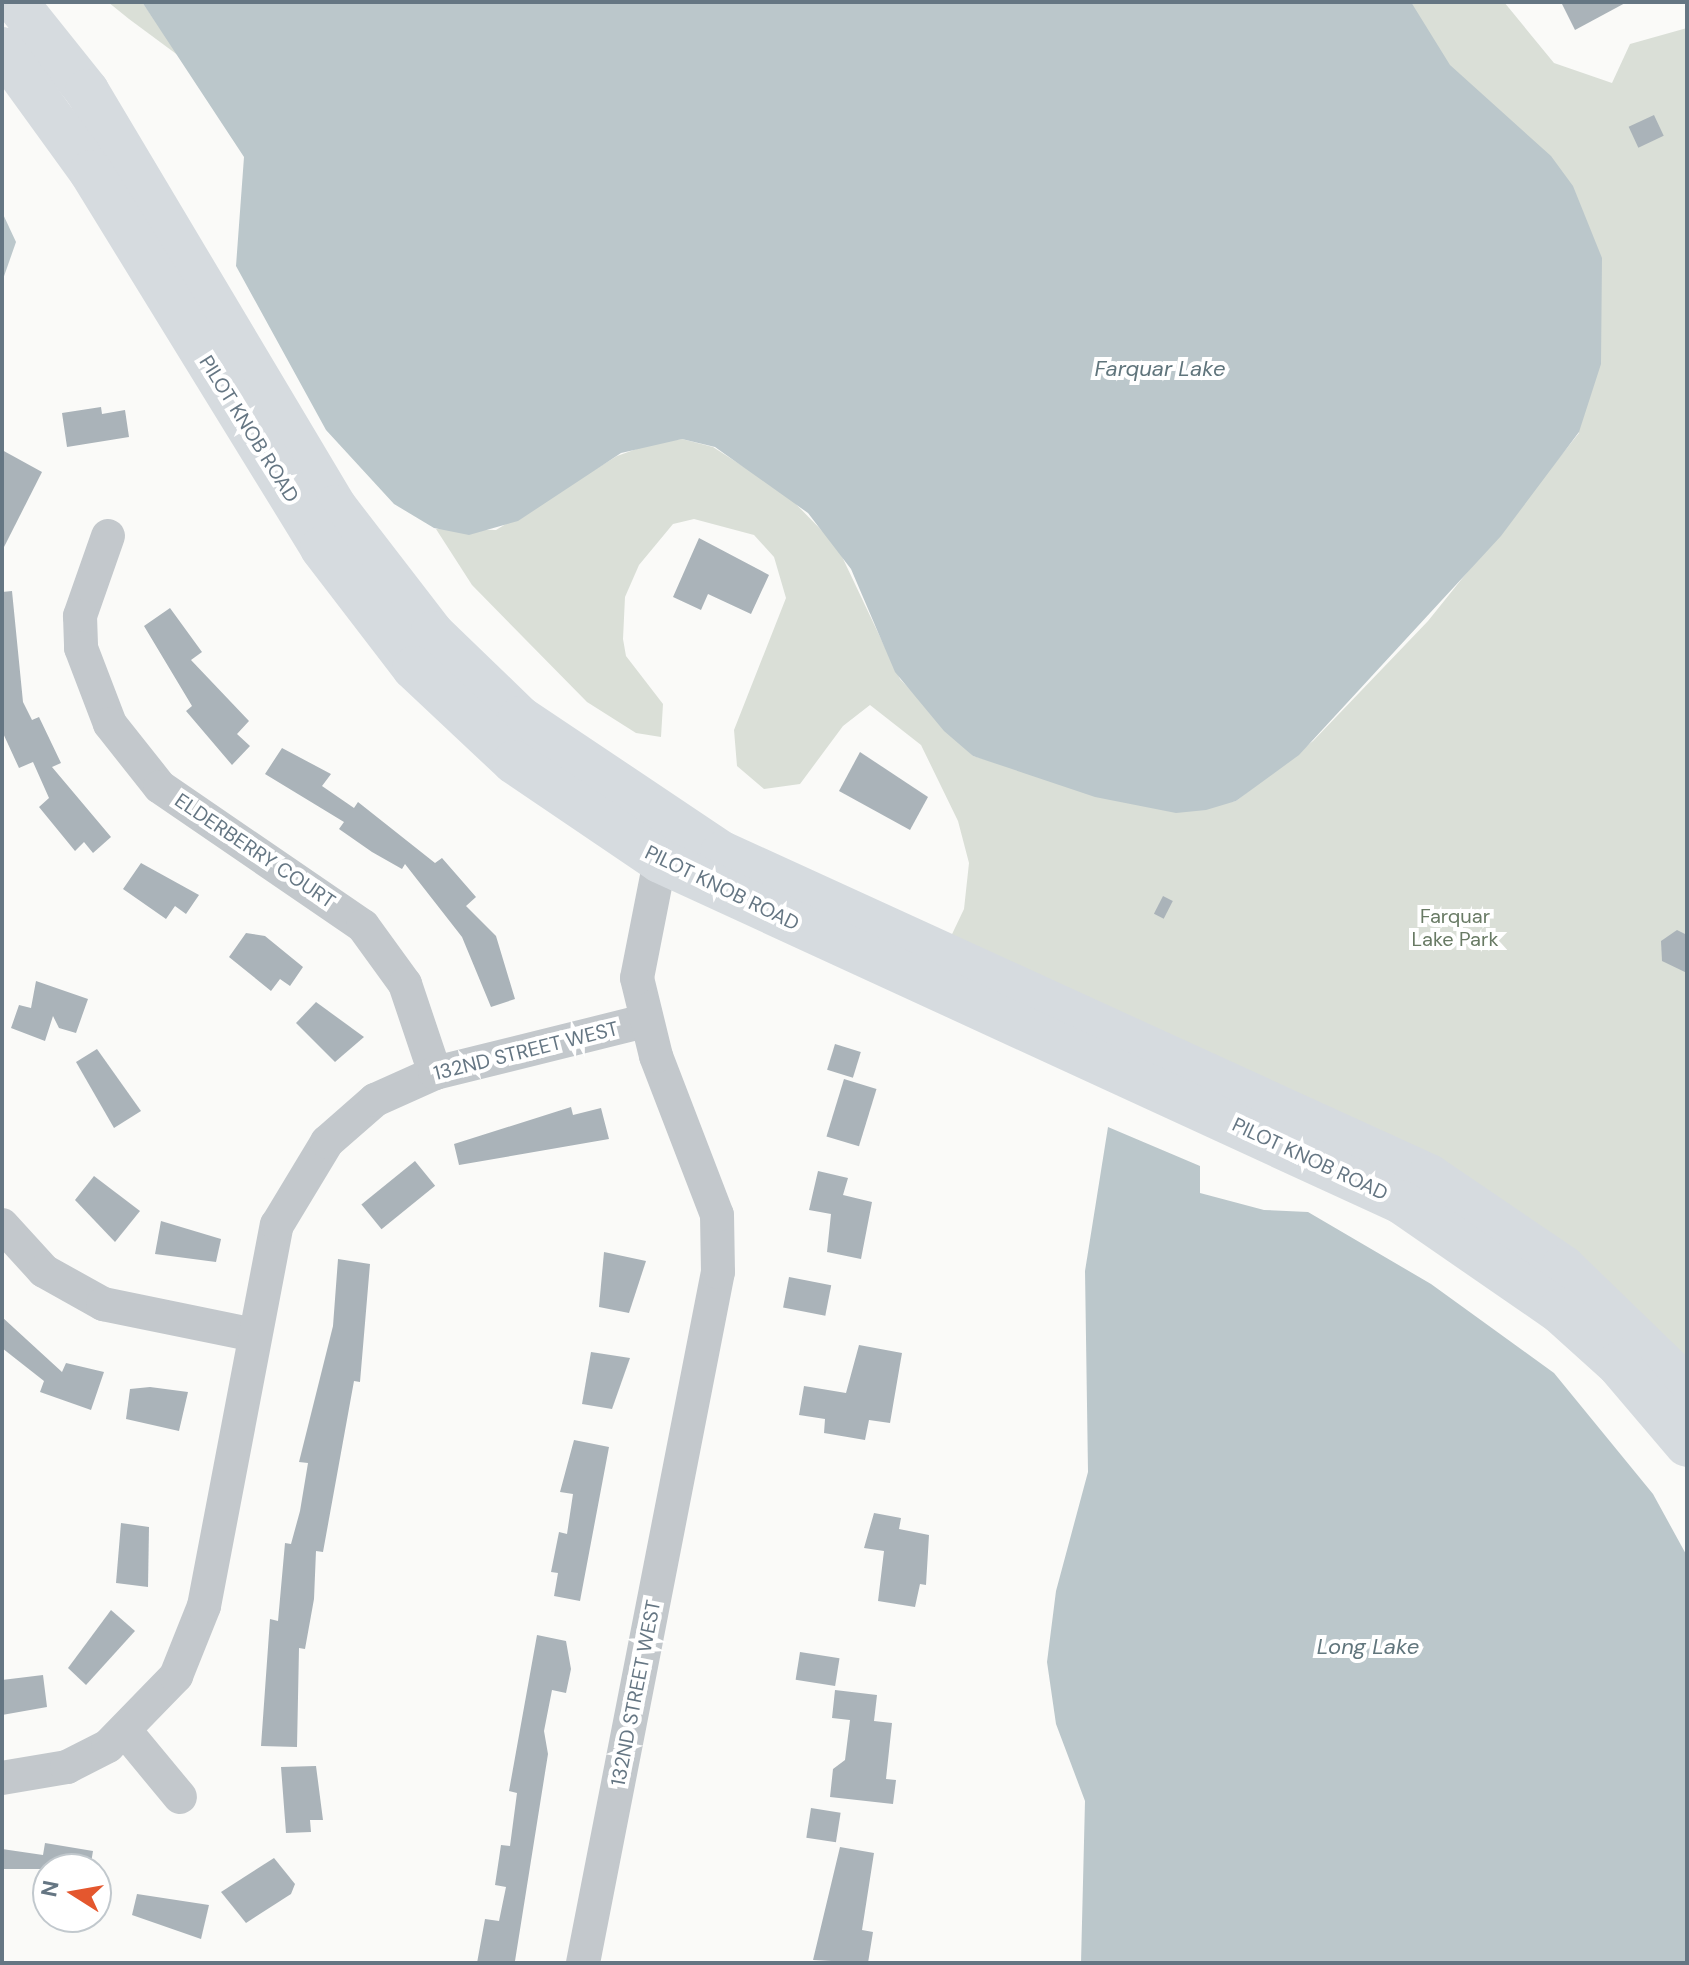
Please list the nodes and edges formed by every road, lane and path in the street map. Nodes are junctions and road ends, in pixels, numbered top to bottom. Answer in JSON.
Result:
{"nodes":[{"id":1,"x":16,"y":2,"type":"edge"},
{"id":2,"x":2,"y":49,"type":"edge"},
{"id":3,"x":108,"y":536,"type":"dead end"},
{"id":4,"x":665,"y":842,"type":"junction"},
{"id":5,"x":645,"y":1021,"type":"junction"},
{"id":6,"x":435,"y":1073,"type":"junction"},
{"id":7,"x":2,"y":1225,"type":"edge"},
{"id":8,"x":254,"y":1335,"type":"junction"},
{"id":9,"x":1687,"y":1387,"type":"edge"},
{"id":10,"x":1687,"y":1445,"type":"edge"},
{"id":11,"x":127,"y":1733,"type":"junction"},
{"id":12,"x":2,"y":1778,"type":"edge"},
{"id":13,"x":180,"y":1797,"type":"dead end"},
{"id":14,"x":583,"y":1963,"type":"edge"}],
"edges":[{"from":1,"to":4,"type":"main road","name":"PILOT KNOB ROAD"},
{"from":2,"to":4,"type":"main road","name":"PILOT KNOB ROAD"},
{"from":3,"to":6,"type":"street","name":"ELDERBERRY COURT"},
{"from":4,"to":5,"type":"street"},
{"from":4,"to":9,"type":"main road","name":"PILOT KNOB ROAD"},
{"from":4,"to":10,"type":"main road","name":"PILOT KNOB ROAD"},
{"from":5,"to":6,"type":"street","name":"132ND STREET WEST"},
{"from":5,"to":14,"type":"street","name":"132ND STREET WEST"},
{"from":6,"to":8,"type":"street","name":"132ND STREET WEST"},
{"from":7,"to":8,"type":"street"},
{"from":8,"to":11,"type":"street","name":"132ND STREET WEST"},
{"from":11,"to":12,"type":"street","name":"132ND STREET WEST"},
{"from":11,"to":13,"type":"street"}]}
